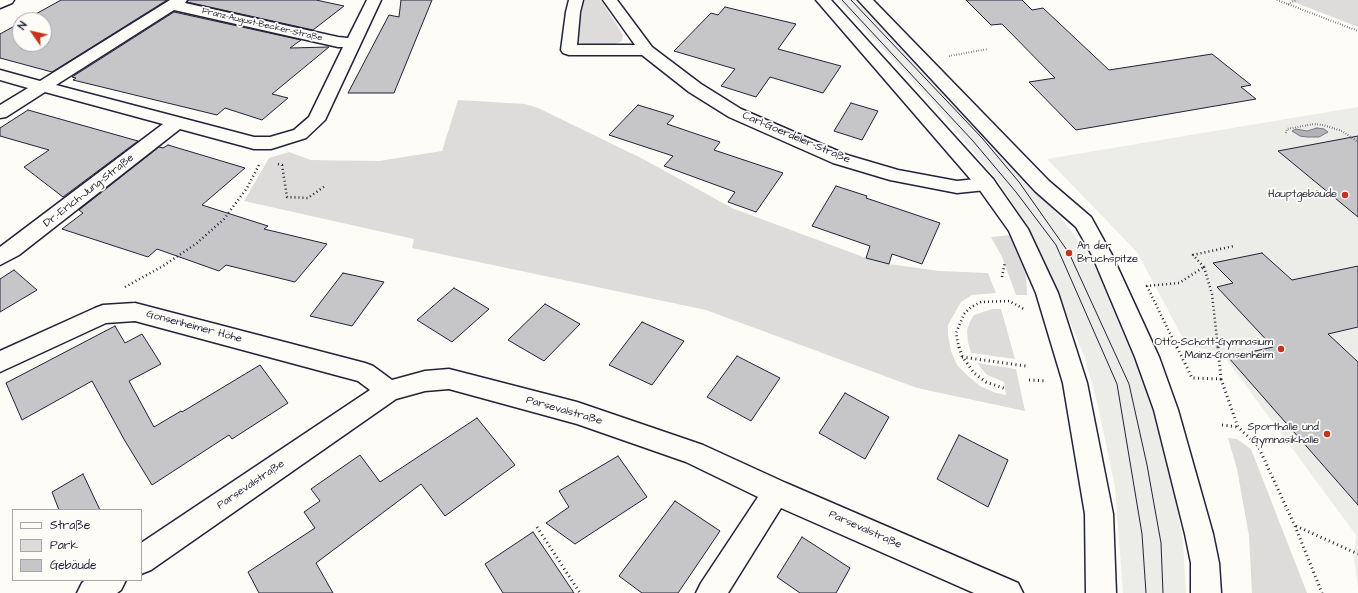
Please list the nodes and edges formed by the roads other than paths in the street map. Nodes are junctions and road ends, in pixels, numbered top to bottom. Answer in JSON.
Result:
{"nodes":[{"id":1,"x":7,"y":0,"type":"edge"},
{"id":2,"x":374,"y":0,"type":"edge"},
{"id":3,"x":576,"y":0,"type":"edge"},
{"id":4,"x":610,"y":0,"type":"edge"},
{"id":5,"x":824,"y":0,"type":"edge"},
{"id":6,"x":865,"y":0,"type":"edge"},
{"id":7,"x":176,"y":2,"type":"edge"},
{"id":8,"x":0,"y":4,"type":"edge"},
{"id":9,"x":353,"y":43,"type":"junction"},
{"id":10,"x":646,"y":50,"type":"junction"},
{"id":11,"x":0,"y":75,"type":"edge"},
{"id":12,"x":42,"y":87,"type":"junction"},
{"id":13,"x":0,"y":113,"type":"edge"},
{"id":14,"x":176,"y":123,"type":"junction"},
{"id":15,"x":986,"y":184,"type":"junction"},
{"id":16,"x":0,"y":257,"type":"edge"},
{"id":17,"x":0,"y":362,"type":"edge"},
{"id":18,"x":389,"y":392,"type":"junction"},
{"id":19,"x":776,"y":492,"type":"junction"},
{"id":20,"x":142,"y":559,"type":"edge"},
{"id":21,"x":110,"y":581,"type":"edge"},
{"id":22,"x":92,"y":593,"type":"edge"},
{"id":23,"x":711,"y":593,"type":"edge"},
{"id":24,"x":1008,"y":593,"type":"edge"},
{"id":25,"x":1101,"y":593,"type":"edge"},
{"id":26,"x":1206,"y":593,"type":"edge"}],
"edges":[{"from":1,"to":8,"type":"street"},
{"from":2,"to":9,"type":"street"},
{"from":3,"to":10,"type":"street"},
{"from":4,"to":10,"type":"street","name":"Carl-Goerdeler-Straße"},
{"from":5,"to":15,"type":"street"},
{"from":6,"to":26,"type":"street"},
{"from":7,"to":9,"type":"street","name":"Franz-August-Becker-Straße"},
{"from":7,"to":12,"type":"street","name":"Franz-August-Becker-Straße"},
{"from":9,"to":14,"type":"street"},
{"from":10,"to":15,"type":"street","name":"Carl-Goerdeler-Straße"},
{"from":11,"to":12,"type":"street"},
{"from":12,"to":13,"type":"street"},
{"from":12,"to":14,"type":"street"},
{"from":14,"to":16,"type":"street","name":"Dr.-Erich-Jung-Straße"},
{"from":15,"to":25,"type":"street"},
{"from":17,"to":18,"type":"street","name":"Gonsenheimer Höhe"},
{"from":18,"to":19,"type":"street","name":"Parsevalstraße"},
{"from":18,"to":20,"type":"street","name":"Parsevalstraße"},
{"from":19,"to":23,"type":"street"},
{"from":19,"to":24,"type":"street","name":"Parsevalstraße"},
{"from":21,"to":22,"type":"street"}]}
